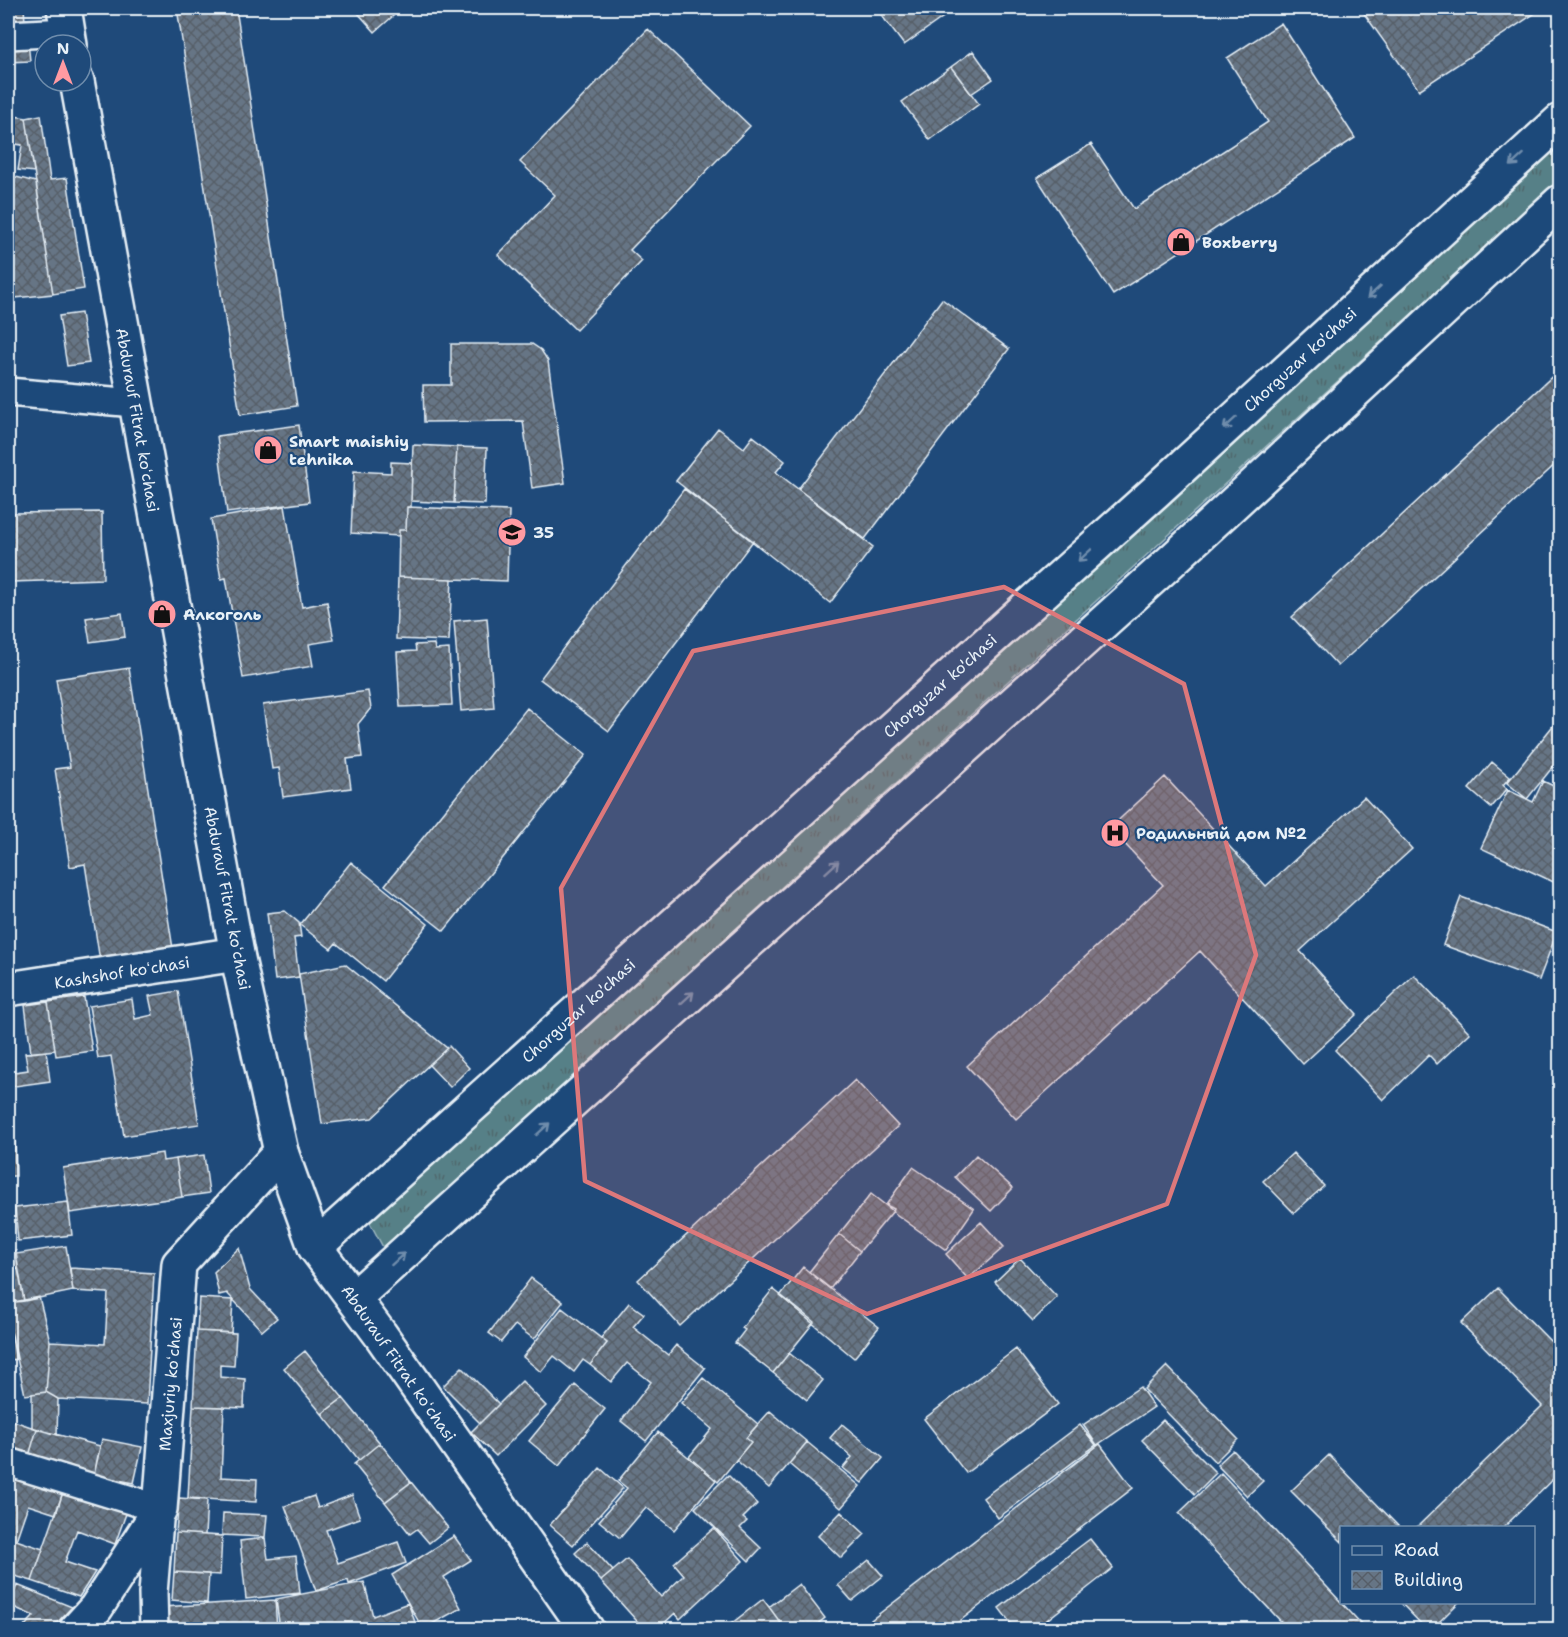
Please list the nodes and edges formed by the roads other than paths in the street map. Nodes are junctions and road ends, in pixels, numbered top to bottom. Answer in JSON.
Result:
{"nodes":[{"id":1,"x":67,"y":28,"type":"edge"},
{"id":2,"x":8,"y":35,"type":"edge"},
{"id":3,"x":79,"y":93,"type":"edge"},
{"id":4,"x":1560,"y":121,"type":"edge"},
{"id":5,"x":1560,"y":202,"type":"edge"},
{"id":6,"x":8,"y":392,"type":"edge"},
{"id":7,"x":135,"y":403,"type":"junction"},
{"id":8,"x":237,"y":954,"type":"junction"},
{"id":9,"x":8,"y":989,"type":"edge"},
{"id":10,"x":281,"y":1152,"type":"junction"},
{"id":11,"x":315,"y":1247,"type":"junction"},
{"id":12,"x":354,"y":1298,"type":"junction"},
{"id":13,"x":8,"y":1462,"type":"edge"},
{"id":14,"x":160,"y":1509,"type":"junction"},
{"id":15,"x":76,"y":1629,"type":"edge"},
{"id":16,"x":154,"y":1629,"type":"edge"},
{"id":17,"x":587,"y":1629,"type":"edge"}],
"edges":[{"from":1,"to":2,"type":"street"},
{"from":3,"to":7,"type":"main road","name":"Abdurauf Fitrat koʻchasi"},
{"from":4,"to":11,"type":"main road","name":"Chorguzar ko'chasi","one_way":true},
{"from":12,"to":5,"type":"main road","one_way":true},
{"from":6,"to":7,"type":"street"},
{"from":7,"to":8,"type":"main road","name":"Abdurauf Fitrat koʻchasi"},
{"from":8,"to":9,"type":"main road","name":"Kashshof koʻchasi"},
{"from":8,"to":10,"type":"main road","name":"Abdurauf Fitrat koʻchasi"},
{"from":10,"to":11,"type":"main road","name":"Abdurauf Fitrat koʻchasi"},
{"from":10,"to":14,"type":"main road","name":"Maxjuriy koʻchasi"},
{"from":11,"to":12,"type":"main road","name":"Abdurauf Fitrat koʻchasi"},
{"from":12,"to":17,"type":"main road","name":"Abdurauf Fitrat koʻchasi"},
{"from":13,"to":14,"type":"street"},
{"from":14,"to":15,"type":"main road","name":"Maxjuriy koʻchasi"},
{"from":14,"to":16,"type":"street"}]}
